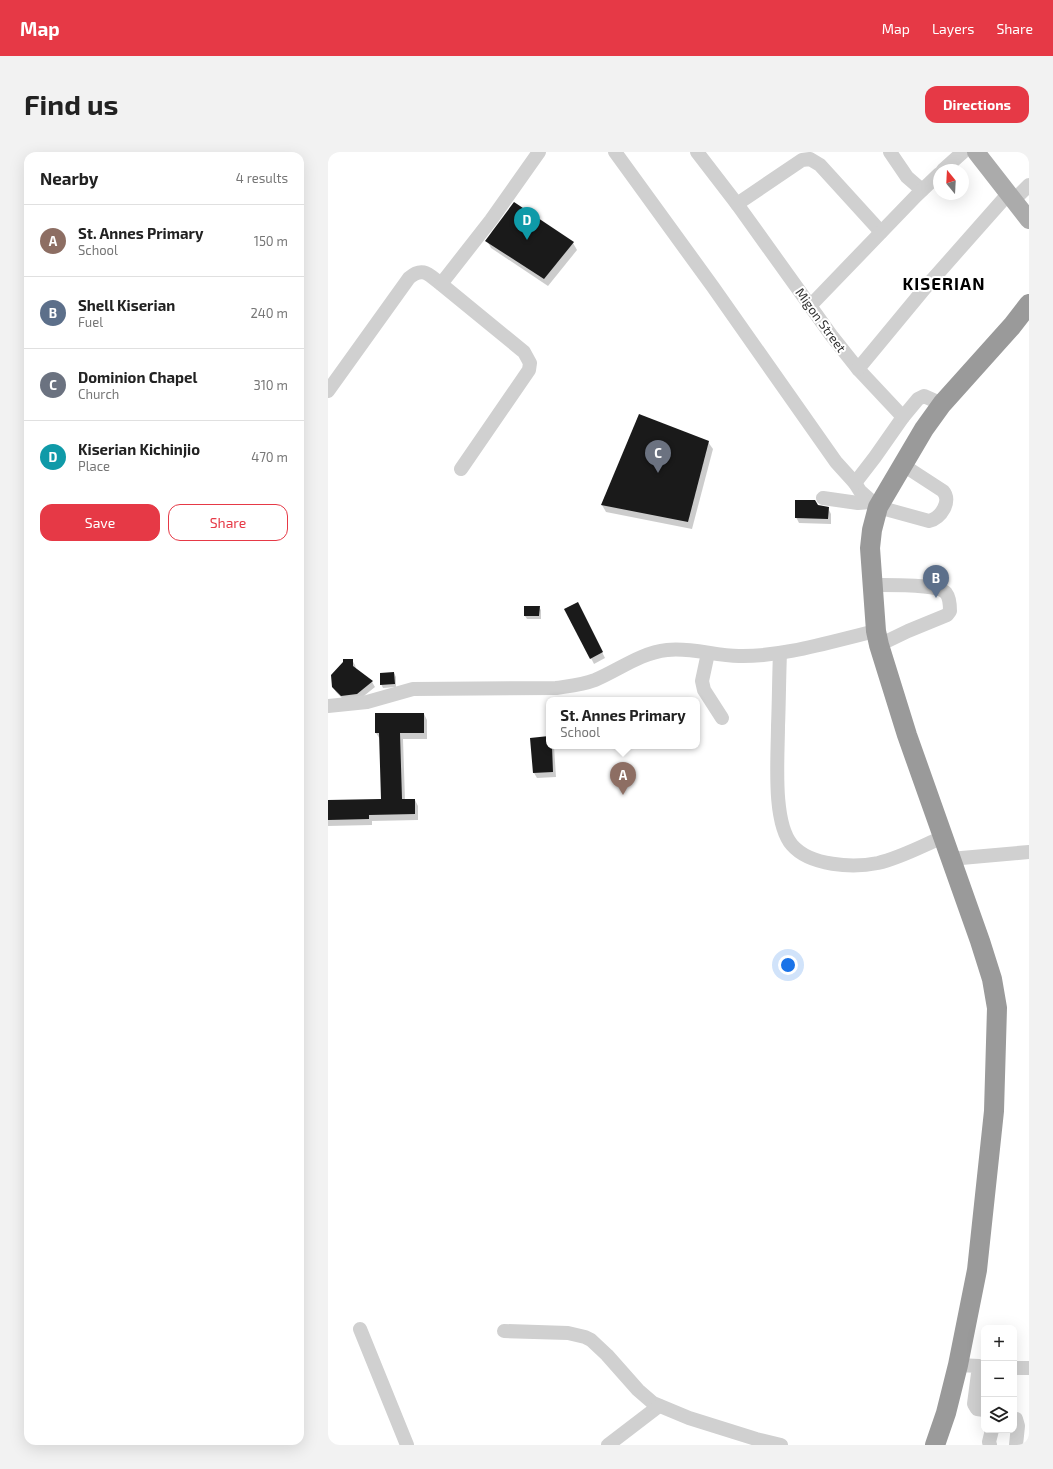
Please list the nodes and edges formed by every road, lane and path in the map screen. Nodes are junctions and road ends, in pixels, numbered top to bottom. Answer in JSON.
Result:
{"nodes":[{"id":1,"x":539,"y":152,"type":"edge"},
{"id":2,"x":615,"y":152,"type":"edge"},
{"id":3,"x":697,"y":152,"type":"edge"},
{"id":4,"x":890,"y":152,"type":"edge"},
{"id":5,"x":963,"y":152,"type":"edge"},
{"id":6,"x":976,"y":152,"type":"edge"},
{"id":7,"x":950,"y":164,"type":"edge"},
{"id":8,"x":933,"y":180,"type":"edge"},
{"id":9,"x":1029,"y":185,"type":"edge"},
{"id":10,"x":922,"y":190,"type":"junction"},
{"id":11,"x":1017,"y":200,"type":"edge"},
{"id":12,"x":737,"y":204,"type":"junction"},
{"id":13,"x":1029,"y":220,"type":"edge"},
{"id":14,"x":882,"y":232,"type":"junction"},
{"id":15,"x":441,"y":284,"type":"junction"},
{"id":16,"x":1029,"y":304,"type":"edge"},
{"id":17,"x":810,"y":306,"type":"junction"},
{"id":18,"x":858,"y":369,"type":"junction"},
{"id":19,"x":328,"y":392,"type":"edge"},
{"id":20,"x":942,"y":404,"type":"junction"},
{"id":21,"x":903,"y":417,"type":"junction"},
{"id":22,"x":903,"y":465,"type":"junction"},
{"id":23,"x":461,"y":469,"type":"dead end"},
{"id":24,"x":854,"y":483,"type":"junction"},
{"id":25,"x":823,"y":498,"type":"dead end"},
{"id":26,"x":875,"y":505,"type":"junction"},
{"id":27,"x":872,"y":585,"type":"junction"},
{"id":28,"x":878,"y":638,"type":"junction"},
{"id":29,"x":708,"y":653,"type":"junction"},
{"id":30,"x":780,"y":653,"type":"junction"},
{"id":31,"x":328,"y":706,"type":"edge"},
{"id":32,"x":722,"y":718,"type":"dead end"},
{"id":33,"x":943,"y":837,"type":"junction"},
{"id":34,"x":1029,"y":852,"type":"edge"},
{"id":35,"x":950,"y":859,"type":"junction"},
{"id":36,"x":360,"y":1329,"type":"dead end"},
{"id":37,"x":504,"y":1331,"type":"dead end"},
{"id":38,"x":958,"y":1365,"type":"junction"},
{"id":39,"x":981,"y":1366,"type":"edge"},
{"id":40,"x":1017,"y":1368,"type":"edge"},
{"id":41,"x":1029,"y":1368,"type":"edge"},
{"id":42,"x":981,"y":1371,"type":"edge"},
{"id":43,"x":659,"y":1406,"type":"junction"},
{"id":44,"x":981,"y":1410,"type":"edge"},
{"id":45,"x":1017,"y":1423,"type":"edge"},
{"id":46,"x":991,"y":1433,"type":"edge"},
{"id":47,"x":936,"y":1444,"type":"edge"},
{"id":48,"x":407,"y":1445,"type":"edge"},
{"id":49,"x":608,"y":1445,"type":"edge"},
{"id":50,"x":781,"y":1445,"type":"edge"},
{"id":51,"x":990,"y":1445,"type":"edge"},
{"id":52,"x":1016,"y":1445,"type":"edge"}],
"edges":[{"from":1,"to":15,"type":"street"},
{"from":2,"to":24,"type":"street"},
{"from":3,"to":12,"type":"street","name":"Migon Street"},
{"from":4,"to":10,"type":"street"},
{"from":5,"to":7,"type":"street"},
{"from":6,"to":11,"type":"main road"},
{"from":8,"to":10,"type":"street"},
{"from":9,"to":11,"type":"street"},
{"from":10,"to":14,"type":"street"},
{"from":11,"to":13,"type":"main road"},
{"from":11,"to":18,"type":"street"},
{"from":12,"to":14,"type":"street"},
{"from":12,"to":17,"type":"street","name":"Migon Street"},
{"from":14,"to":17,"type":"street"},
{"from":15,"to":19,"type":"street"},
{"from":15,"to":23,"type":"street"},
{"from":16,"to":20,"type":"highway"},
{"from":17,"to":18,"type":"street","name":"Migon Street"},
{"from":18,"to":21,"type":"street","name":"Migon Street"},
{"from":20,"to":21,"type":"street"},
{"from":20,"to":22,"type":"highway"},
{"from":21,"to":24,"type":"street"},
{"from":22,"to":26,"type":"highway"},
{"from":22,"to":26,"type":"street"},
{"from":24,"to":26,"type":"street"},
{"from":25,"to":26,"type":"street"},
{"from":26,"to":27,"type":"highway"},
{"from":27,"to":28,"type":"highway"},
{"from":27,"to":28,"type":"street"},
{"from":28,"to":30,"type":"street"},
{"from":28,"to":33,"type":"highway"},
{"from":29,"to":30,"type":"street"},
{"from":29,"to":31,"type":"street"},
{"from":29,"to":32,"type":"street"},
{"from":30,"to":33,"type":"street"},
{"from":33,"to":35,"type":"highway"},
{"from":34,"to":35,"type":"street"},
{"from":35,"to":38,"type":"highway"},
{"from":36,"to":48,"type":"street"},
{"from":37,"to":43,"type":"street"},
{"from":38,"to":39,"type":"street"},
{"from":38,"to":47,"type":"highway"},
{"from":40,"to":41,"type":"street"},
{"from":42,"to":44,"type":"street"},
{"from":43,"to":49,"type":"street"},
{"from":43,"to":50,"type":"street"},
{"from":45,"to":52,"type":"street"},
{"from":46,"to":51,"type":"street"}]}
